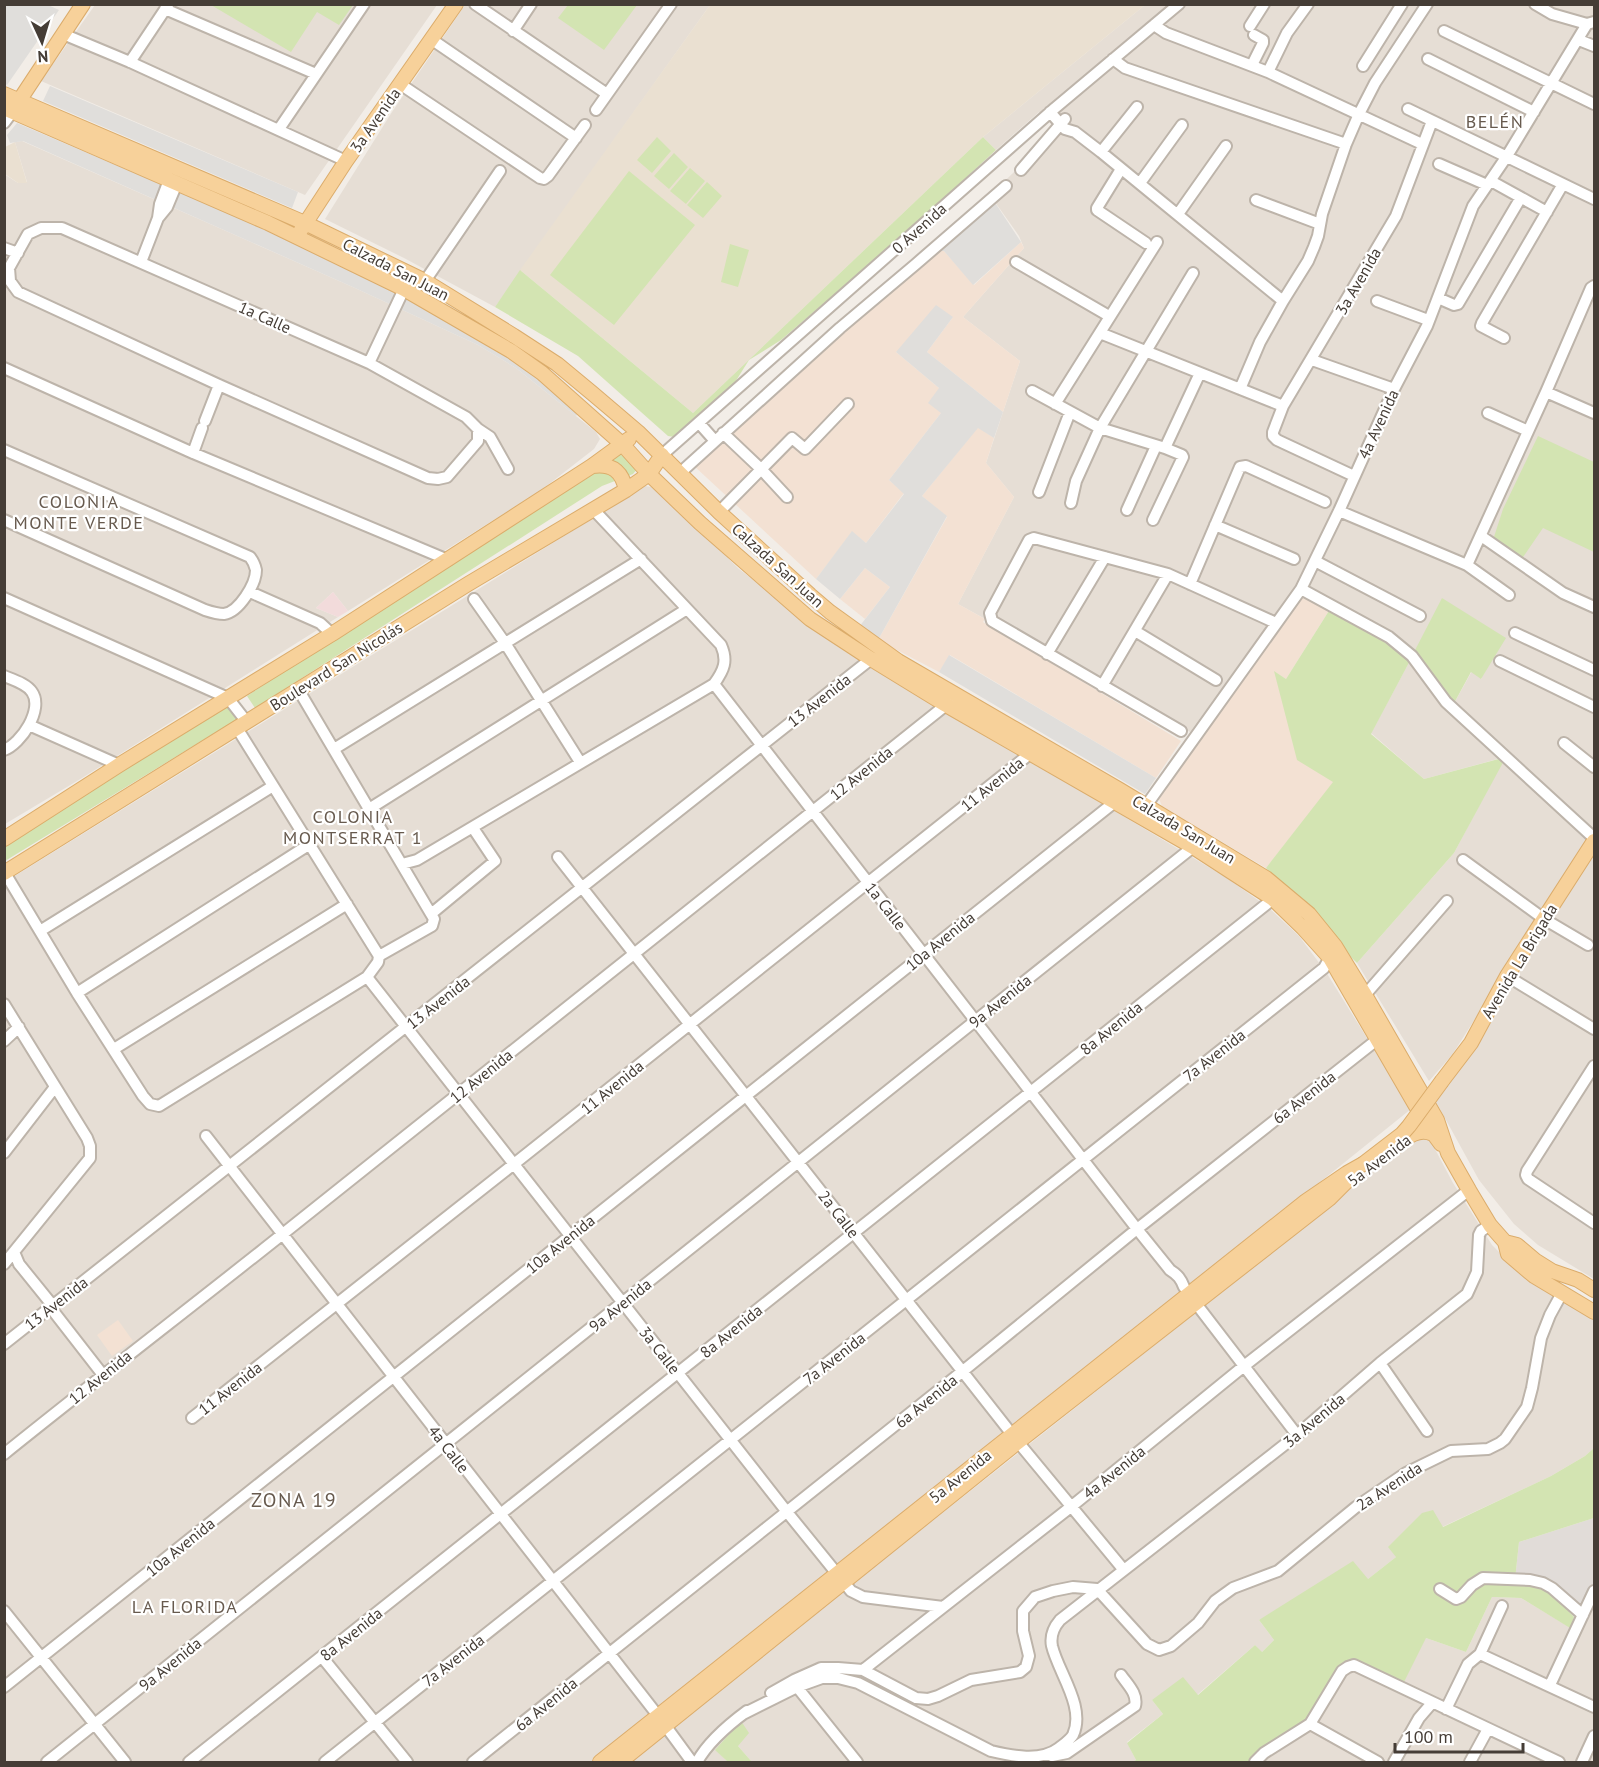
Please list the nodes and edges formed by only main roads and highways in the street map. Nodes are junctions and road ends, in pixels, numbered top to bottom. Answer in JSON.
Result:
{"nodes":[{"id":1,"x":83,"y":4,"type":"edge"},
{"id":2,"x":456,"y":4,"type":"edge"},
{"id":3,"x":4,"y":94,"type":"edge"},
{"id":4,"x":12,"y":107,"type":"edge"},
{"id":5,"x":305,"y":223,"type":"junction"},
{"id":6,"x":297,"y":236,"type":"junction"},
{"id":7,"x":638,"y":432,"type":"junction"},
{"id":8,"x":622,"y":445,"type":"junction"},
{"id":9,"x":662,"y":456,"type":"junction"},
{"id":10,"x":592,"y":466,"type":"junction"},
{"id":11,"x":649,"y":474,"type":"junction"},
{"id":12,"x":626,"y":490,"type":"junction"},
{"id":13,"x":810,"y":619,"type":"junction"},
{"id":14,"x":862,"y":634,"type":"junction"},
{"id":15,"x":949,"y":699,"type":"junction"},
{"id":16,"x":1118,"y":796,"type":"junction"},
{"id":17,"x":1142,"y":811,"type":"junction"},
{"id":18,"x":7,"y":835,"type":"edge"},
{"id":19,"x":1594,"y":839,"type":"edge"},
{"id":20,"x":5,"y":873,"type":"edge"},
{"id":21,"x":1332,"y":952,"type":"junction"},
{"id":22,"x":1442,"y":1081,"type":"joint"},
{"id":23,"x":1415,"y":1106,"type":"junction"},
{"id":24,"x":1433,"y":1134,"type":"junction"},
{"id":25,"x":1448,"y":1153,"type":"junction"},
{"id":26,"x":1325,"y":1194,"type":"junction"},
{"id":27,"x":1505,"y":1242,"type":"junction"},
{"id":28,"x":1565,"y":1276,"type":"junction"},
{"id":29,"x":1594,"y":1290,"type":"edge"},
{"id":30,"x":1594,"y":1299,"type":"edge"},
{"id":31,"x":1594,"y":1312,"type":"edge"},
{"id":32,"x":662,"y":1722,"type":"junction"},
{"id":33,"x":600,"y":1762,"type":"edge"},
{"id":34,"x":620,"y":1762,"type":"edge"}],
"edges":[{"from":1,"to":4,"type":"main road"},
{"from":2,"to":5,"type":"main road","name":"3a Avenida"},
{"from":3,"to":4,"type":"main road","name":"Calzada San Juan"},
{"from":4,"to":5,"type":"main road","name":"Calzada San Juan"},
{"from":4,"to":6,"type":"main road","name":"Calzada San Juan"},
{"from":5,"to":6,"type":"main road","name":"3a Avenida"},
{"from":5,"to":7,"type":"main road","name":"Calzada San Juan"},
{"from":6,"to":8,"type":"main road","name":"Calzada San Juan"},
{"from":7,"to":8,"type":"main road","name":"Boulevard San Nicolás"},
{"from":7,"to":9,"type":"main road","name":"Calzada San Juan"},
{"from":8,"to":10,"type":"main road","name":"Boulevard San Nicolás"},
{"from":8,"to":11,"type":"main road","name":"Calzada San Juan"},
{"from":9,"to":11,"type":"main road","name":"Boulevard San Nicolás"},
{"from":9,"to":14,"type":"main road","name":"Calzada San Juan"},
{"from":10,"to":12,"type":"main road"},
{"from":10,"to":18,"type":"main road","name":"Boulevard San Nicolás"},
{"from":11,"to":12,"type":"main road","name":"Boulevard San Nicolás"},
{"from":11,"to":13,"type":"main road","name":"Calzada San Juan"},
{"from":12,"to":20,"type":"main road","name":"Boulevard San Nicolás"},
{"from":13,"to":14,"type":"main road"},
{"from":13,"to":15,"type":"main road","name":"Calzada San Juan"},
{"from":14,"to":15,"type":"main road","name":"Calzada San Juan"},
{"from":15,"to":16,"type":"main road","name":"Calzada San Juan"},
{"from":15,"to":16,"type":"main road","name":"Calzada San Juan"},
{"from":16,"to":17,"type":"main road","name":"Calzada San Juan"},
{"from":17,"to":21,"type":"main road","name":"Calzada San Juan"},
{"from":17,"to":21,"type":"main road","name":"Calzada San Juan"},
{"from":19,"to":22,"type":"main road","name":"Avenida La Brigada"},
{"from":21,"to":23,"type":"main road","name":"Calzada San Juan"},
{"from":21,"to":25,"type":"main road","name":"Calzada San Juan"},
{"from":22,"to":26,"type":"main road","name":"5a Avenida","bridge":true},
{"from":23,"to":24,"type":"main road","name":"Calzada San Juan"},
{"from":23,"to":26,"type":"main road","name":"5a Avenida"},
{"from":24,"to":25,"type":"main road","name":"Calzada San Juan"},
{"from":24,"to":26,"type":"main road","name":"5a Avenida"},
{"from":25,"to":27,"type":"main road","name":"Calzada San Juan"},
{"from":26,"to":32,"type":"main road","name":"5a Avenida"},
{"from":27,"to":28,"type":"main road","name":"Calzada San Juan"},
{"from":27,"to":31,"type":"main road","name":"Calzada San Juan"},
{"from":28,"to":29,"type":"main road","name":"Calzada San Juan"},
{"from":28,"to":30,"type":"main road"},
{"from":32,"to":33,"type":"main road","name":"5a Avenida"},
{"from":32,"to":34,"type":"main road","name":"5a Avenida"}]}
